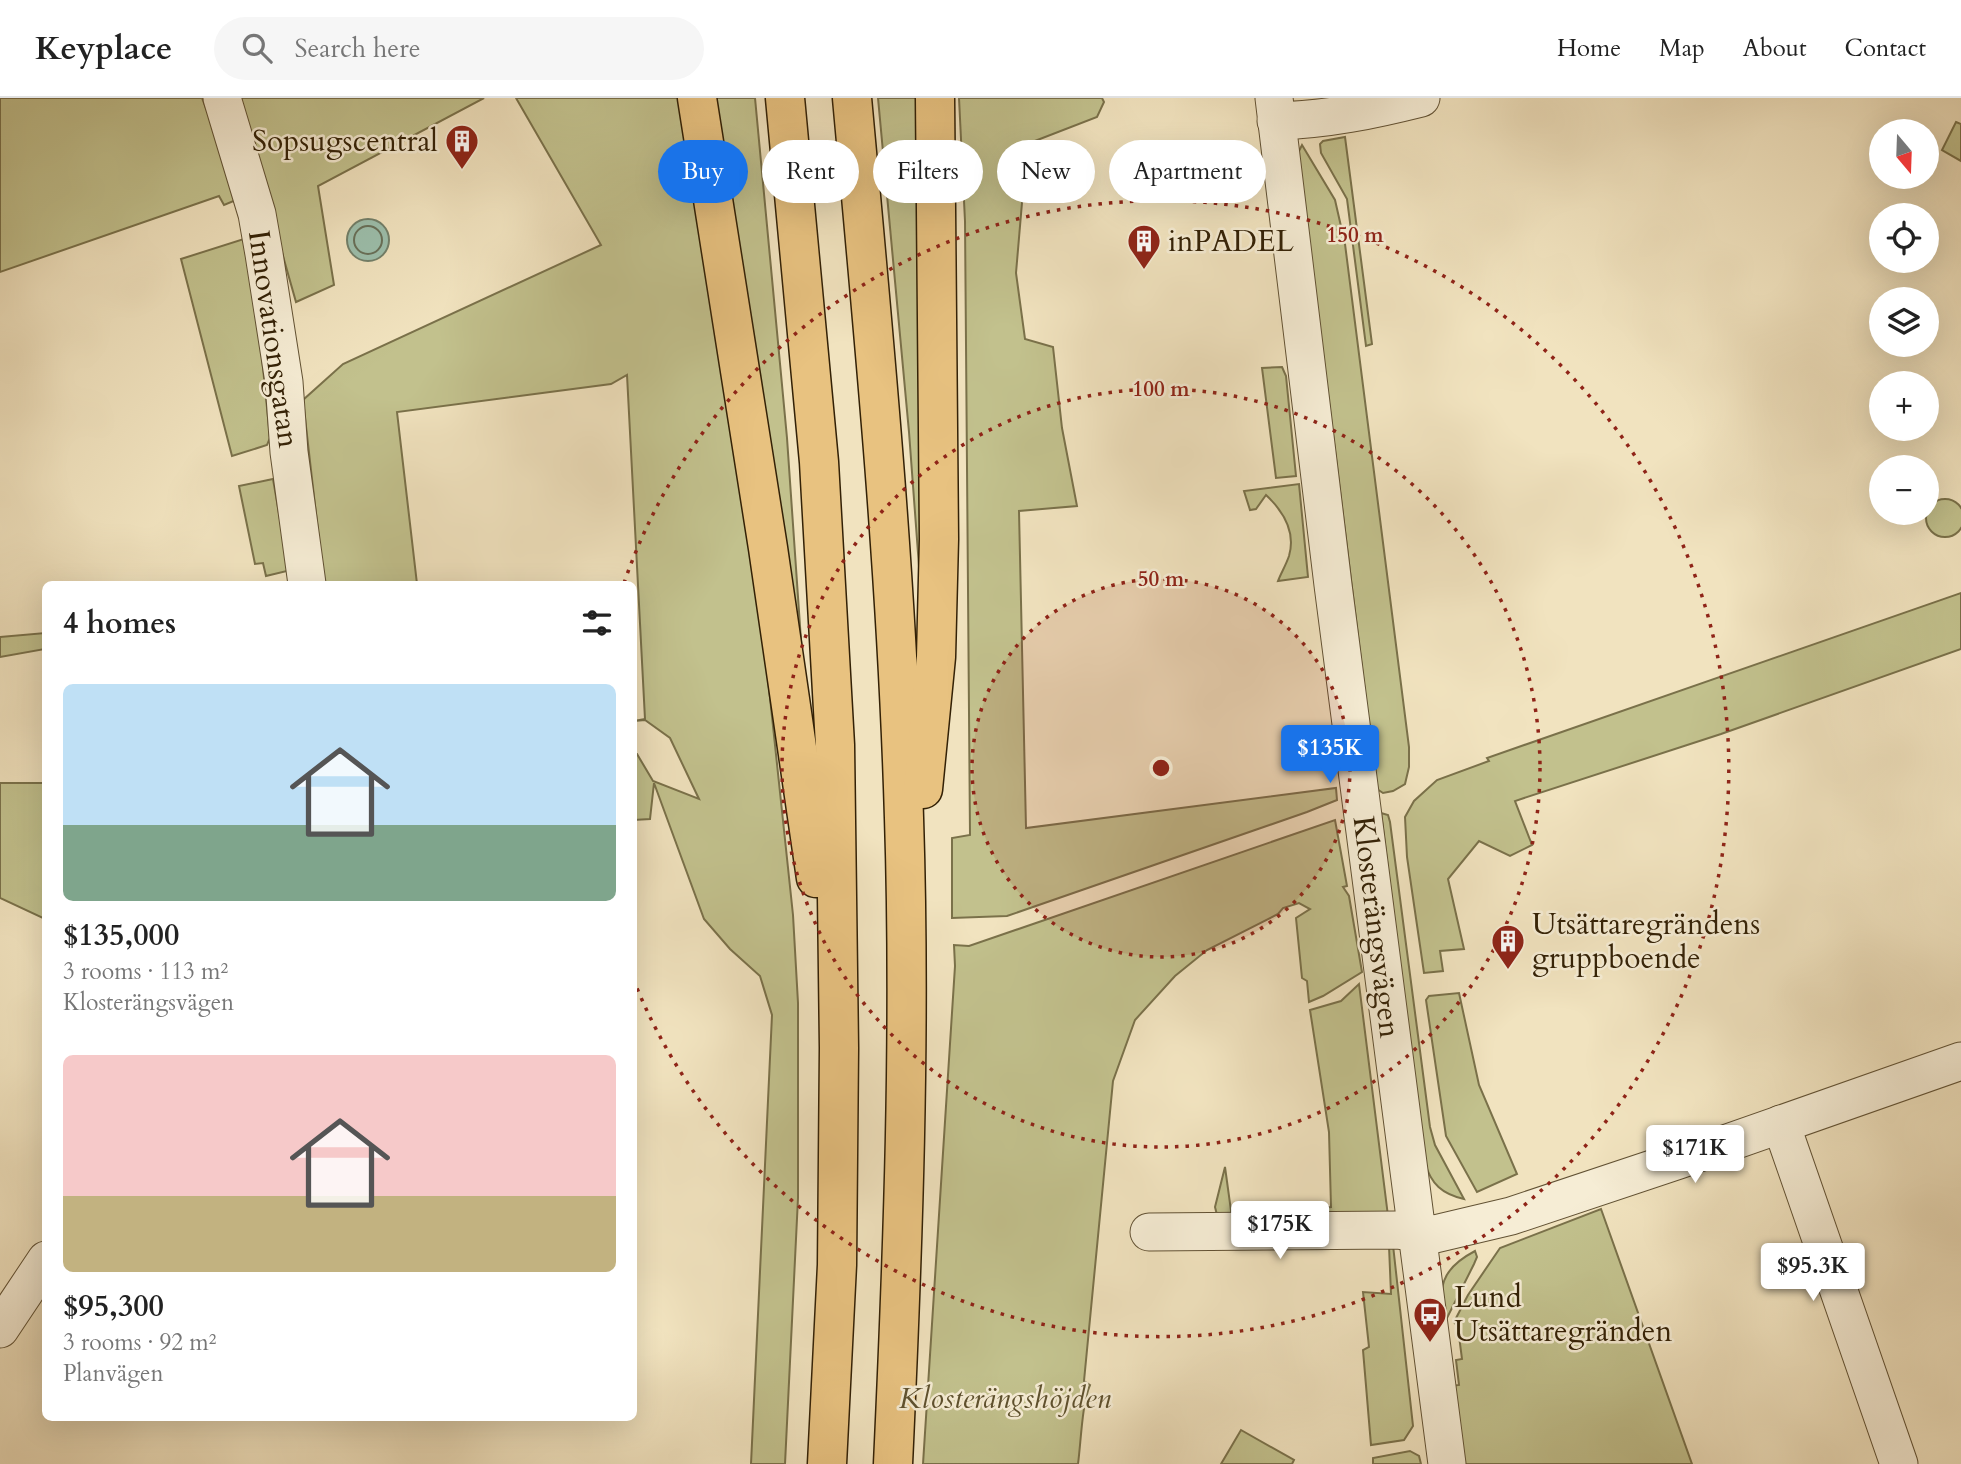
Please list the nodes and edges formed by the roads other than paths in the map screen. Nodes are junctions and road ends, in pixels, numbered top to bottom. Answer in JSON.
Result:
{"nodes":[{"id":1,"x":222,"y":98,"type":"edge"},
{"id":2,"x":697,"y":98,"type":"edge"},
{"id":3,"x":785,"y":98,"type":"edge"},
{"id":4,"x":852,"y":98,"type":"edge"},
{"id":5,"x":935,"y":98,"type":"edge"},
{"id":6,"x":1421,"y":98,"type":"edge"},
{"id":7,"x":1275,"y":110,"type":"edge"},
{"id":8,"x":307,"y":581,"type":"edge"},
{"id":9,"x":905,"y":961,"type":"junction"},
{"id":10,"x":839,"y":1048,"type":"junction"},
{"id":11,"x":1961,"y":1061,"type":"edge"},
{"id":12,"x":1781,"y":1124,"type":"junction"},
{"id":13,"x":1149,"y":1231,"type":"dead end"},
{"id":14,"x":1416,"y":1233,"type":"junction"},
{"id":15,"x":42,"y":1267,"type":"edge"},
{"id":16,"x":0,"y":1329,"type":"edge"},
{"id":17,"x":827,"y":1464,"type":"edge"},
{"id":18,"x":893,"y":1464,"type":"edge"},
{"id":19,"x":1447,"y":1464,"type":"edge"},
{"id":20,"x":1899,"y":1464,"type":"edge"}],
"edges":[{"from":1,"to":8,"type":"street","name":"Innovationsgatan"},
{"from":2,"to":10,"type":"highway"},
{"from":3,"to":10,"type":"highway"},
{"from":4,"to":9,"type":"highway"},
{"from":5,"to":9,"type":"highway"},
{"from":6,"to":7,"type":"street"},
{"from":7,"to":14,"type":"street","name":"Klosterängsvägen"},
{"from":9,"to":18,"type":"highway"},
{"from":10,"to":17,"type":"highway"},
{"from":11,"to":12,"type":"street"},
{"from":12,"to":14,"type":"street"},
{"from":12,"to":20,"type":"street"},
{"from":13,"to":14,"type":"street"},
{"from":14,"to":19,"type":"street","name":"Klosterängsvägen"},
{"from":15,"to":16,"type":"street"}]}
